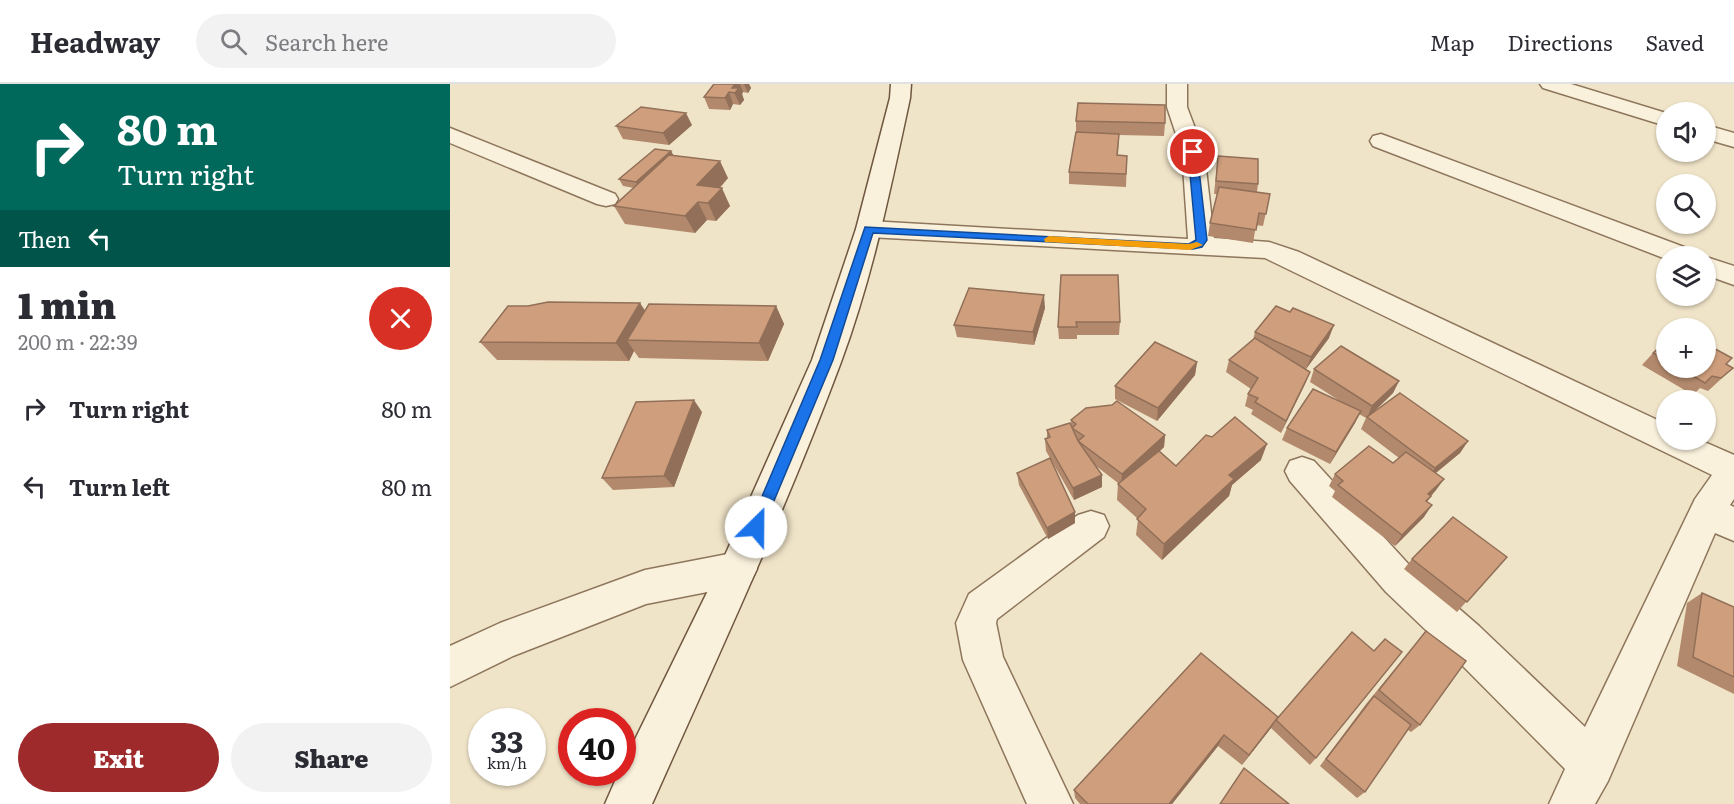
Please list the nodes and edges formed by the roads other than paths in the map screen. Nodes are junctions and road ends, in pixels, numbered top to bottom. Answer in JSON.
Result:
{"nodes":[{"id":1,"x":901,"y":84,"type":"edge"},
{"id":2,"x":1177,"y":84,"type":"edge"},
{"id":3,"x":1550,"y":84,"type":"edge"},
{"id":4,"x":1656,"y":117,"type":"edge"},
{"id":5,"x":450,"y":135,"type":"edge"},
{"id":6,"x":1716,"y":135,"type":"edge"},
{"id":7,"x":1734,"y":140,"type":"edge"},
{"id":8,"x":1381,"y":141,"type":"dead end"},
{"id":9,"x":606,"y":198,"type":"dead end"},
{"id":10,"x":869,"y":229,"type":"junction"},
{"id":11,"x":1198,"y":244,"type":"junction"},
{"id":12,"x":1657,"y":246,"type":"edge"},
{"id":13,"x":1716,"y":269,"type":"edge"},
{"id":14,"x":1734,"y":276,"type":"edge"},
{"id":15,"x":1656,"y":433,"type":"edge"},
{"id":16,"x":1691,"y":450,"type":"edge"},
{"id":17,"x":1302,"y":471,"type":"dead end"},
{"id":18,"x":1734,"y":471,"type":"edge"},
{"id":19,"x":1721,"y":518,"type":"edge"},
{"id":20,"x":1091,"y":526,"type":"dead end"},
{"id":21,"x":738,"y":569,"type":"junction"},
{"id":22,"x":450,"y":667,"type":"edge"},
{"id":23,"x":1592,"y":765,"type":"junction"},
{"id":24,"x":628,"y":804,"type":"edge"},
{"id":25,"x":1050,"y":804,"type":"edge"},
{"id":26,"x":1572,"y":804,"type":"edge"}],
"edges":[{"from":1,"to":10,"type":"street"},
{"from":2,"to":11,"type":"street"},
{"from":3,"to":4,"type":"street"},
{"from":5,"to":9,"type":"street"},
{"from":6,"to":7,"type":"street"},
{"from":8,"to":12,"type":"street"},
{"from":10,"to":11,"type":"street"},
{"from":10,"to":21,"type":"street"},
{"from":11,"to":15,"type":"street"},
{"from":13,"to":14,"type":"street"},
{"from":16,"to":18,"type":"street"},
{"from":17,"to":23,"type":"street"},
{"from":18,"to":19,"type":"street"},
{"from":19,"to":23,"type":"street"},
{"from":20,"to":25,"type":"street"},
{"from":21,"to":22,"type":"street"},
{"from":21,"to":24,"type":"street"},
{"from":23,"to":26,"type":"street"}]}
